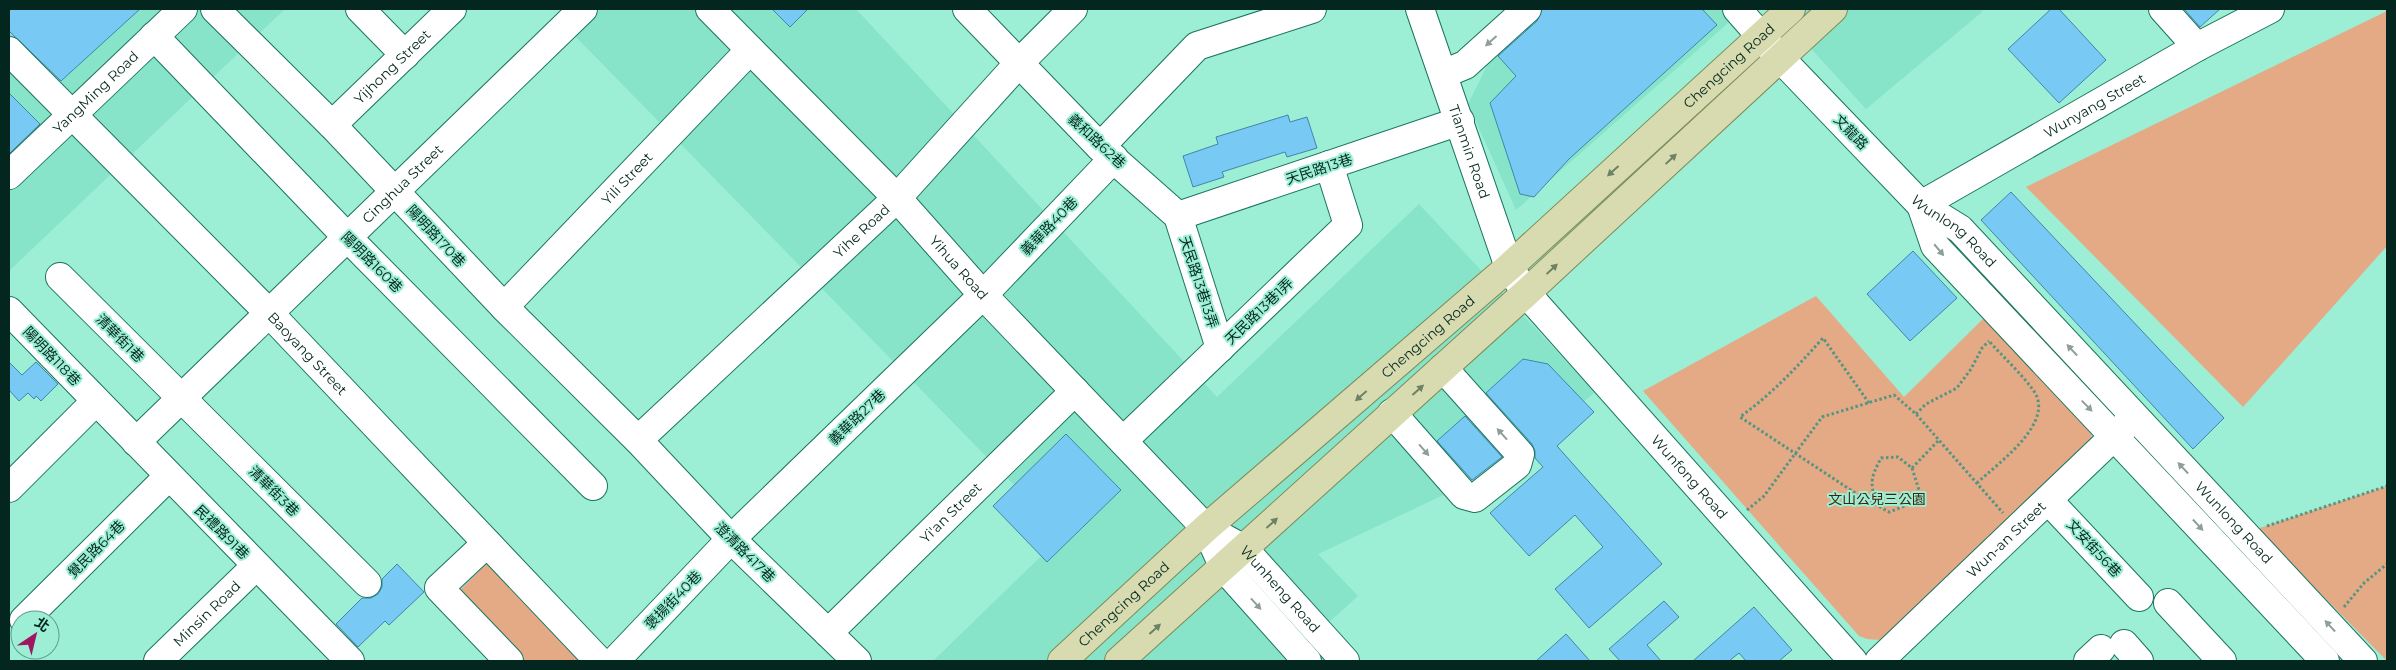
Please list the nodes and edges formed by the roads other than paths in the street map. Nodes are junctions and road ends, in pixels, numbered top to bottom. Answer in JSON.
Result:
{"nodes":[{"id":1,"x":182,"y":9,"type":"edge"},
{"id":2,"x":215,"y":9,"type":"edge"},
{"id":3,"x":360,"y":9,"type":"edge"},
{"id":4,"x":452,"y":9,"type":"edge"},
{"id":5,"x":582,"y":9,"type":"edge"},
{"id":6,"x":710,"y":9,"type":"edge"},
{"id":7,"x":967,"y":9,"type":"edge"},
{"id":8,"x":1073,"y":9,"type":"edge"},
{"id":9,"x":1312,"y":9,"type":"edge"},
{"id":10,"x":1420,"y":9,"type":"edge"},
{"id":11,"x":1527,"y":9,"type":"edge"},
{"id":12,"x":1737,"y":9,"type":"edge"},
{"id":13,"x":1791,"y":9,"type":"edge"},
{"id":14,"x":1834,"y":9,"type":"edge"},
{"id":15,"x":2163,"y":9,"type":"edge"},
{"id":16,"x":2270,"y":9,"type":"edge"},
{"id":17,"x":154,"y":36,"type":"junction"},
{"id":18,"x":1761,"y":36,"type":"junction"},
{"id":19,"x":2197,"y":47,"type":"junction"},
{"id":20,"x":750,"y":50,"type":"junction"},
{"id":21,"x":9,"y":51,"type":"edge"},
{"id":22,"x":404,"y":55,"type":"junction"},
{"id":23,"x":1780,"y":58,"type":"junction"},
{"id":24,"x":1019,"y":63,"type":"junction"},
{"id":25,"x":1443,"y":74,"type":"junction"},
{"id":26,"x":72,"y":115,"type":"junction"},
{"id":27,"x":1460,"y":121,"type":"junction"},
{"id":28,"x":332,"y":125,"type":"junction"},
{"id":29,"x":1107,"y":152,"type":"junction"},
{"id":30,"x":1328,"y":165,"type":"junction"},
{"id":31,"x":9,"y":176,"type":"edge"},
{"id":32,"x":394,"y":191,"type":"junction"},
{"id":33,"x":897,"y":198,"type":"junction"},
{"id":34,"x":1921,"y":206,"type":"junction"},
{"id":35,"x":1178,"y":216,"type":"junction"},
{"id":36,"x":347,"y":237,"type":"junction"},
{"id":37,"x":1508,"y":267,"type":"junction"},
{"id":38,"x":60,"y":278,"type":"dead end"},
{"id":39,"x":1526,"y":292,"type":"junction"},
{"id":40,"x":983,"y":295,"type":"junction"},
{"id":41,"x":504,"y":307,"type":"junction"},
{"id":42,"x":9,"y":311,"type":"edge"},
{"id":43,"x":269,"y":313,"type":"junction"},
{"id":44,"x":1220,"y":348,"type":"junction"},
{"id":45,"x":1443,"y":368,"type":"junction"},
{"id":46,"x":1075,"y":391,"type":"junction"},
{"id":47,"x":181,"y":398,"type":"junction"},
{"id":48,"x":96,"y":401,"type":"junction"},
{"id":49,"x":1392,"y":413,"type":"junction"},
{"id":50,"x":2135,"y":416,"type":"junction"},
{"id":51,"x":2115,"y":436,"type":"junction"},
{"id":52,"x":638,"y":440,"type":"junction"},
{"id":53,"x":1123,"y":441,"type":"junction"},
{"id":54,"x":136,"y":442,"type":"junction"},
{"id":55,"x":168,"y":477,"type":"junction"},
{"id":56,"x":593,"y":486,"type":"dead end"},
{"id":57,"x":9,"y":488,"type":"edge"},
{"id":58,"x":2048,"y":500,"type":"junction"},
{"id":59,"x":1206,"y":528,"type":"junction"},
{"id":60,"x":731,"y":540,"type":"junction"},
{"id":61,"x":487,"y":543,"type":"junction"},
{"id":62,"x":1244,"y":549,"type":"junction"},
{"id":63,"x":256,"y":566,"type":"junction"},
{"id":64,"x":1224,"y":568,"type":"junction"},
{"id":65,"x":367,"y":583,"type":"dead end"},
{"id":66,"x":2139,"y":597,"type":"dead end"},
{"id":67,"x":2168,"y":603,"type":"dead end"},
{"id":68,"x":34,"y":610,"type":"edge"},
{"id":69,"x":828,"y":633,"type":"junction"},
{"id":70,"x":158,"y":661,"type":"edge"},
{"id":71,"x":350,"y":661,"type":"edge"},
{"id":72,"x":509,"y":661,"type":"edge"},
{"id":73,"x":599,"y":661,"type":"edge"},
{"id":74,"x":616,"y":661,"type":"edge"},
{"id":75,"x":857,"y":661,"type":"edge"},
{"id":76,"x":1062,"y":661,"type":"edge"},
{"id":77,"x":1119,"y":661,"type":"edge"},
{"id":78,"x":1307,"y":661,"type":"edge"},
{"id":79,"x":1344,"y":661,"type":"edge"},
{"id":80,"x":1852,"y":661,"type":"edge"},
{"id":81,"x":1879,"y":661,"type":"edge"},
{"id":82,"x":2222,"y":661,"type":"edge"},
{"id":83,"x":2325,"y":661,"type":"edge"},
{"id":84,"x":2363,"y":661,"type":"edge"}],
"edges":[{"from":1,"to":17,"type":"street","name":"YangMing Road"},
{"from":2,"to":28,"type":"street","name":"陽明路170巷"},
{"from":3,"to":22,"type":"street"},
{"from":4,"to":22,"type":"street","name":"Yijhong Street"},
{"from":5,"to":32,"type":"street","name":"Cinghua Street"},
{"from":6,"to":20,"type":"street","name":"Yihua Road"},
{"from":7,"to":24,"type":"street","name":"義和路62巷"},
{"from":8,"to":24,"type":"street","name":"Yihe Road"},
{"from":9,"to":29,"type":"street","name":"義華路40巷"},
{"from":10,"to":25,"type":"street","name":"Tianmin Road"},
{"from":11,"to":25,"type":"street","one_way":true},
{"from":12,"to":18,"type":"street","name":"文龍路"},
{"from":13,"to":18,"type":"main road","name":"Chengcing Road"},
{"from":14,"to":23,"type":"main road","name":"Chengcing Road"},
{"from":15,"to":19,"type":"street"},
{"from":16,"to":19,"type":"street","name":"Wunyang Street"},
{"from":17,"to":26,"type":"street","name":"YangMing Road"},
{"from":17,"to":36,"type":"street","name":"陽明路160巷"},
{"from":18,"to":23,"type":"street","name":"文龍路"},
{"from":18,"to":37,"type":"main road","name":"Chengcing Road","one_way":true},
{"from":19,"to":34,"type":"street","name":"Wunyang Street"},
{"from":20,"to":33,"type":"street","name":"Yihua Road"},
{"from":20,"to":41,"type":"street","name":"Yili Street"},
{"from":21,"to":26,"type":"street","name":"Baoyang Street"},
{"from":22,"to":28,"type":"street","name":"Yijhong Street"},
{"from":23,"to":34,"type":"street","name":"文龍路"},
{"from":39,"to":23,"type":"main road","name":"Chengcing Road","one_way":true},
{"from":24,"to":29,"type":"street","name":"義和路62巷"},
{"from":24,"to":33,"type":"street","name":"Yihe Road"},
{"from":25,"to":27,"type":"street","name":"Tianmin Road"},
{"from":26,"to":31,"type":"street","name":"YangMing Road"},
{"from":26,"to":43,"type":"street","name":"Baoyang Street"},
{"from":27,"to":30,"type":"street","name":"天民路13巷"},
{"from":27,"to":37,"type":"street","name":"Tianmin Road"},
{"from":28,"to":32,"type":"street","name":"陽明路170巷"},
{"from":29,"to":35,"type":"street","name":"義和路62巷"},
{"from":29,"to":40,"type":"street","name":"義華路40巷"},
{"from":30,"to":35,"type":"street","name":"天民路13巷"},
{"from":30,"to":44,"type":"street","name":"天民路13巷1弄"},
{"from":32,"to":36,"type":"street","name":"Cinghua Street"},
{"from":32,"to":41,"type":"street","name":"陽明路170巷"},
{"from":33,"to":40,"type":"street","name":"Yihua Road"},
{"from":33,"to":52,"type":"street","name":"Yihe Road"},
{"from":50,"to":34,"type":"street","name":"Wunlong Road","one_way":true},
{"from":34,"to":51,"type":"street","name":"Wunlong Road","one_way":true},
{"from":35,"to":44,"type":"street","name":"天民路13巷13弄"},
{"from":36,"to":43,"type":"street","name":"Cinghua Street"},
{"from":36,"to":56,"type":"street","name":"陽明路160巷"},
{"from":37,"to":39,"type":"street","name":"Tianmin Road"},
{"from":37,"to":59,"type":"main road","name":"Chengcing Road","one_way":true},
{"from":38,"to":47,"type":"street","name":"清華街1巷"},
{"from":39,"to":45,"type":"main road","name":"Chengcing Road"},
{"from":39,"to":80,"type":"street","name":"Wunfong Road"},
{"from":40,"to":46,"type":"street","name":"Yihua Road"},
{"from":40,"to":60,"type":"street","name":"義華路27巷"},
{"from":41,"to":52,"type":"street","name":"陽明路170巷"},
{"from":42,"to":48,"type":"street","name":"陽明路118巷"},
{"from":43,"to":47,"type":"street","name":"Cinghua Street"},
{"from":43,"to":61,"type":"street","name":"Baoyang Street"},
{"from":44,"to":53,"type":"street","name":"天民路13巷1弄"},
{"from":49,"to":45,"type":"main road","name":"Chengcing Road","one_way":true},
{"from":49,"to":45,"type":"street","one_way":true},
{"from":46,"to":53,"type":"street","name":"Yihua Road"},
{"from":46,"to":69,"type":"street","name":"Yi'an Street"},
{"from":47,"to":54,"type":"street","name":"Cinghua Street"},
{"from":47,"to":65,"type":"street","name":"清華街3巷"},
{"from":48,"to":54,"type":"street","name":"民禮路91巷"},
{"from":48,"to":57,"type":"street"},
{"from":62,"to":49,"type":"main road","name":"Chengcing Road","one_way":true},
{"from":50,"to":51,"type":"street","name":"Wun-an Street"},
{"from":84,"to":50,"type":"street","name":"Wunlong Road","one_way":true},
{"from":51,"to":58,"type":"street","name":"Wun-an Street"},
{"from":51,"to":83,"type":"street","name":"Wunlong Road","one_way":true},
{"from":52,"to":60,"type":"street","name":"澄清路417巷"},
{"from":53,"to":59,"type":"street","name":"Yihua Road"},
{"from":54,"to":55,"type":"street","name":"民禮路91巷"},
{"from":55,"to":63,"type":"street","name":"民禮路91巷"},
{"from":55,"to":68,"type":"street","name":"覺民路64巷"},
{"from":58,"to":66,"type":"street","name":"文安街56巷"},
{"from":58,"to":81,"type":"street","name":"Wun-an Street"},
{"from":59,"to":62,"type":"street","name":"Wunheng Road"},
{"from":59,"to":64,"type":"street","name":"Wunheng Road"},
{"from":59,"to":76,"type":"main road","name":"Chengcing Road"},
{"from":60,"to":69,"type":"street","name":"澄清路417巷"},
{"from":60,"to":74,"type":"street","name":"褒揚街40巷"},
{"from":61,"to":72,"type":"street"},
{"from":61,"to":73,"type":"street","name":"Baoyang Street"},
{"from":62,"to":64,"type":"main road","name":"Chengcing Road"},
{"from":62,"to":79,"type":"street","name":"Wunheng Road"},
{"from":63,"to":70,"type":"street","name":"Minsin Road"},
{"from":63,"to":71,"type":"street","name":"民禮路91巷"},
{"from":77,"to":64,"type":"main road","name":"Chengcing Road","one_way":true},
{"from":64,"to":78,"type":"street","name":"Wunheng Road","one_way":true},
{"from":67,"to":82,"type":"street"},
{"from":69,"to":75,"type":"street","name":"澄清路417巷"}]}
